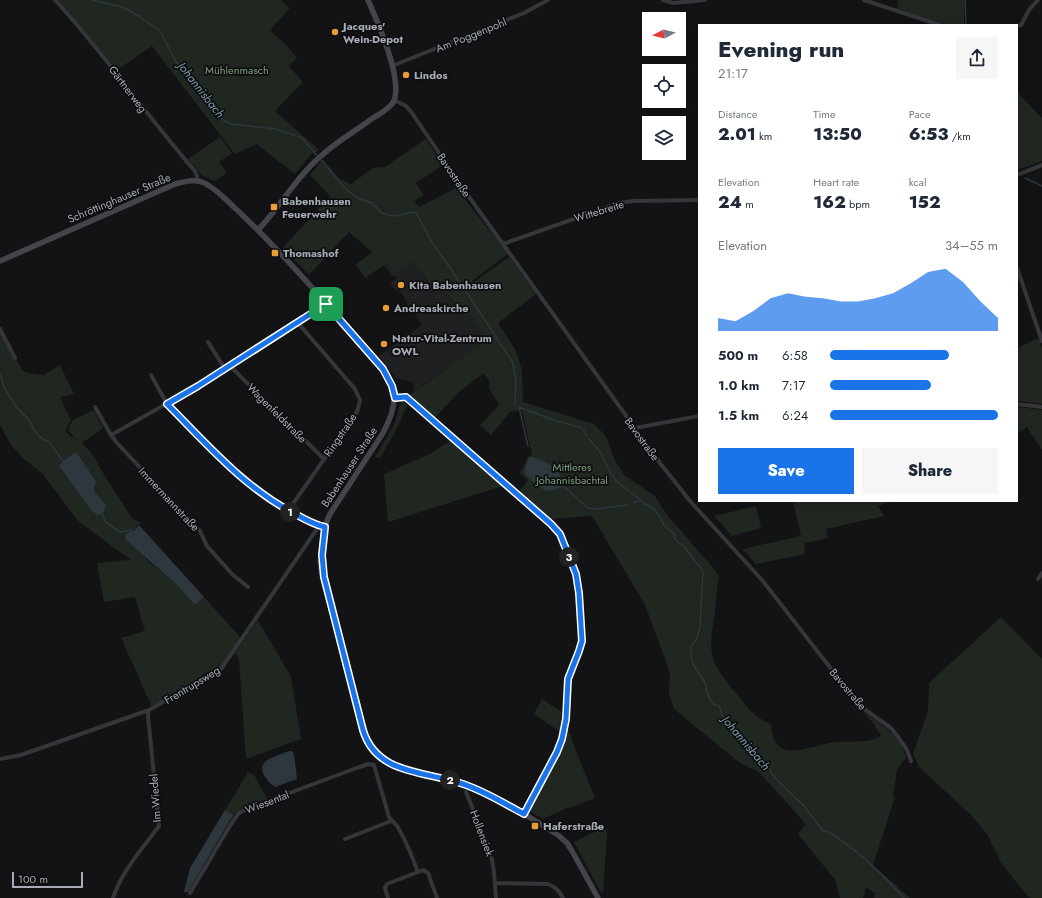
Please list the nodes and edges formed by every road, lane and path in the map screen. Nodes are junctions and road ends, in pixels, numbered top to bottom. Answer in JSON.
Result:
{"nodes":[{"id":1,"x":55,"y":0,"type":"edge"},
{"id":2,"x":368,"y":0,"type":"edge"},
{"id":3,"x":548,"y":0,"type":"edge"},
{"id":4,"x":664,"y":0,"type":"edge"},
{"id":5,"x":705,"y":0,"type":"edge"},
{"id":6,"x":864,"y":0,"type":"edge"},
{"id":7,"x":1038,"y":0,"type":"edge"},
{"id":8,"x":937,"y":24,"type":"edge"},
{"id":9,"x":1018,"y":26,"type":"edge"},
{"id":10,"x":392,"y":66,"type":"junction"},
{"id":11,"x":394,"y":100,"type":"junction"},
{"id":12,"x":1042,"y":165,"type":"edge"},
{"id":13,"x":1018,"y":175,"type":"edge"},
{"id":14,"x":197,"y":181,"type":"junction"},
{"id":15,"x":698,"y":200,"type":"edge"},
{"id":16,"x":258,"y":230,"type":"junction"},
{"id":17,"x":503,"y":244,"type":"junction"},
{"id":18,"x":0,"y":261,"type":"edge"},
{"id":19,"x":1018,"y":271,"type":"edge"},
{"id":20,"x":326,"y":304,"type":"junction"},
{"id":21,"x":298,"y":323,"type":"junction"},
{"id":22,"x":0,"y":329,"type":"edge"},
{"id":23,"x":1042,"y":341,"type":"edge"},
{"id":24,"x":208,"y":342,"type":"dead end"},
{"id":25,"x":15,"y":358,"type":"dead end"},
{"id":26,"x":230,"y":366,"type":"junction"},
{"id":27,"x":224,"y":369,"type":"junction"},
{"id":28,"x":151,"y":375,"type":"dead end"},
{"id":29,"x":395,"y":398,"type":"junction"},
{"id":30,"x":167,"y":404,"type":"junction"},
{"id":31,"x":1018,"y":404,"type":"edge"},
{"id":32,"x":95,"y":407,"type":"dead end"},
{"id":33,"x":1042,"y":407,"type":"edge"},
{"id":34,"x":698,"y":416,"type":"edge"},
{"id":35,"x":635,"y":428,"type":"junction"},
{"id":36,"x":111,"y":434,"type":"junction"},
{"id":37,"x":324,"y":459,"type":"junction"},
{"id":38,"x":288,"y":511,"type":"junction"},
{"id":39,"x":322,"y":526,"type":"junction"},
{"id":40,"x":1042,"y":574,"type":"edge"},
{"id":41,"x":1038,"y":579,"type":"dead end"},
{"id":42,"x":248,"y":587,"type":"dead end"},
{"id":43,"x":149,"y":710,"type":"junction"},
{"id":44,"x":379,"y":756,"type":"junction"},
{"id":45,"x":0,"y":759,"type":"edge"},
{"id":46,"x":911,"y":760,"type":"dead end"},
{"id":47,"x":374,"y":765,"type":"junction"},
{"id":48,"x":466,"y":792,"type":"dead end"},
{"id":49,"x":524,"y":814,"type":"junction"},
{"id":50,"x":391,"y":821,"type":"junction"},
{"id":51,"x":345,"y":839,"type":"dead end"},
{"id":52,"x":418,"y":872,"type":"junction"},
{"id":53,"x":495,"y":883,"type":"junction"},
{"id":54,"x":190,"y":893,"type":"dead end"},
{"id":55,"x":113,"y":898,"type":"edge"},
{"id":56,"x":388,"y":898,"type":"edge"},
{"id":57,"x":437,"y":898,"type":"edge"},
{"id":58,"x":496,"y":898,"type":"edge"},
{"id":59,"x":563,"y":898,"type":"edge"},
{"id":60,"x":598,"y":898,"type":"edge"}],
"edges":[{"from":1,"to":14,"type":"street","name":"Gärtnerweg"},
{"from":2,"to":10,"type":"main road"},
{"from":3,"to":10,"type":"street","name":"Am Poggenpohl"},
{"from":4,"to":5,"type":"street"},
{"from":6,"to":8,"type":"street"},
{"from":7,"to":9,"type":"street"},
{"from":10,"to":11,"type":"main road"},
{"from":11,"to":16,"type":"main road"},
{"from":11,"to":17,"type":"street","name":"Bavostraße"},
{"from":12,"to":13,"type":"street"},
{"from":14,"to":16,"type":"main road"},
{"from":14,"to":18,"type":"main road","name":"Schröttinghauser Straße"},
{"from":15,"to":17,"type":"street","name":"Wittebreite"},
{"from":16,"to":20,"type":"main road"},
{"from":17,"to":35,"type":"street","name":"Bavostraße"},
{"from":19,"to":23,"type":"street"},
{"from":20,"to":21,"type":"street"},
{"from":20,"to":29,"type":"main road"},
{"from":21,"to":26,"type":"street"},
{"from":21,"to":37,"type":"street","name":"Ringstraße"},
{"from":22,"to":25,"type":"street"},
{"from":24,"to":27,"type":"street"},
{"from":26,"to":27,"type":"street"},
{"from":26,"to":37,"type":"street","name":"Wagenfeldstraße"},
{"from":27,"to":30,"type":"street"},
{"from":28,"to":30,"type":"street"},
{"from":29,"to":39,"type":"main road","name":"Babenhauser Straße"},
{"from":29,"to":49,"type":"street"},
{"from":30,"to":36,"type":"street"},
{"from":30,"to":38,"type":"street"},
{"from":31,"to":33,"type":"street"},
{"from":32,"to":36,"type":"street","name":"Immermannstraße"},
{"from":34,"to":35,"type":"street"},
{"from":35,"to":46,"type":"street","name":"Bavostraße"},
{"from":36,"to":42,"type":"street","name":"Immermannstraße"},
{"from":37,"to":38,"type":"street","name":"Ringstraße"},
{"from":38,"to":39,"type":"street"},
{"from":39,"to":43,"type":"street","name":"Frentrupsweg"},
{"from":39,"to":44,"type":"main road","name":"Babenhauser Straße"},
{"from":40,"to":41,"type":"street"},
{"from":43,"to":45,"type":"street","name":"Frentrupsweg"},
{"from":43,"to":55,"type":"street","name":"Im Wiedel"},
{"from":44,"to":47,"type":"street"},
{"from":44,"to":49,"type":"main road","name":"Babenhauser Straße"},
{"from":47,"to":50,"type":"street"},
{"from":47,"to":54,"type":"street","name":"Wiesental"},
{"from":48,"to":53,"type":"street","name":"Hollensiek"},
{"from":49,"to":60,"type":"main road","name":"Babenhauser Straße"},
{"from":50,"to":51,"type":"street"},
{"from":50,"to":52,"type":"street"},
{"from":52,"to":56,"type":"street"},
{"from":52,"to":57,"type":"street"},
{"from":53,"to":58,"type":"street","name":"Hollensiek"},
{"from":53,"to":59,"type":"street"}]}
